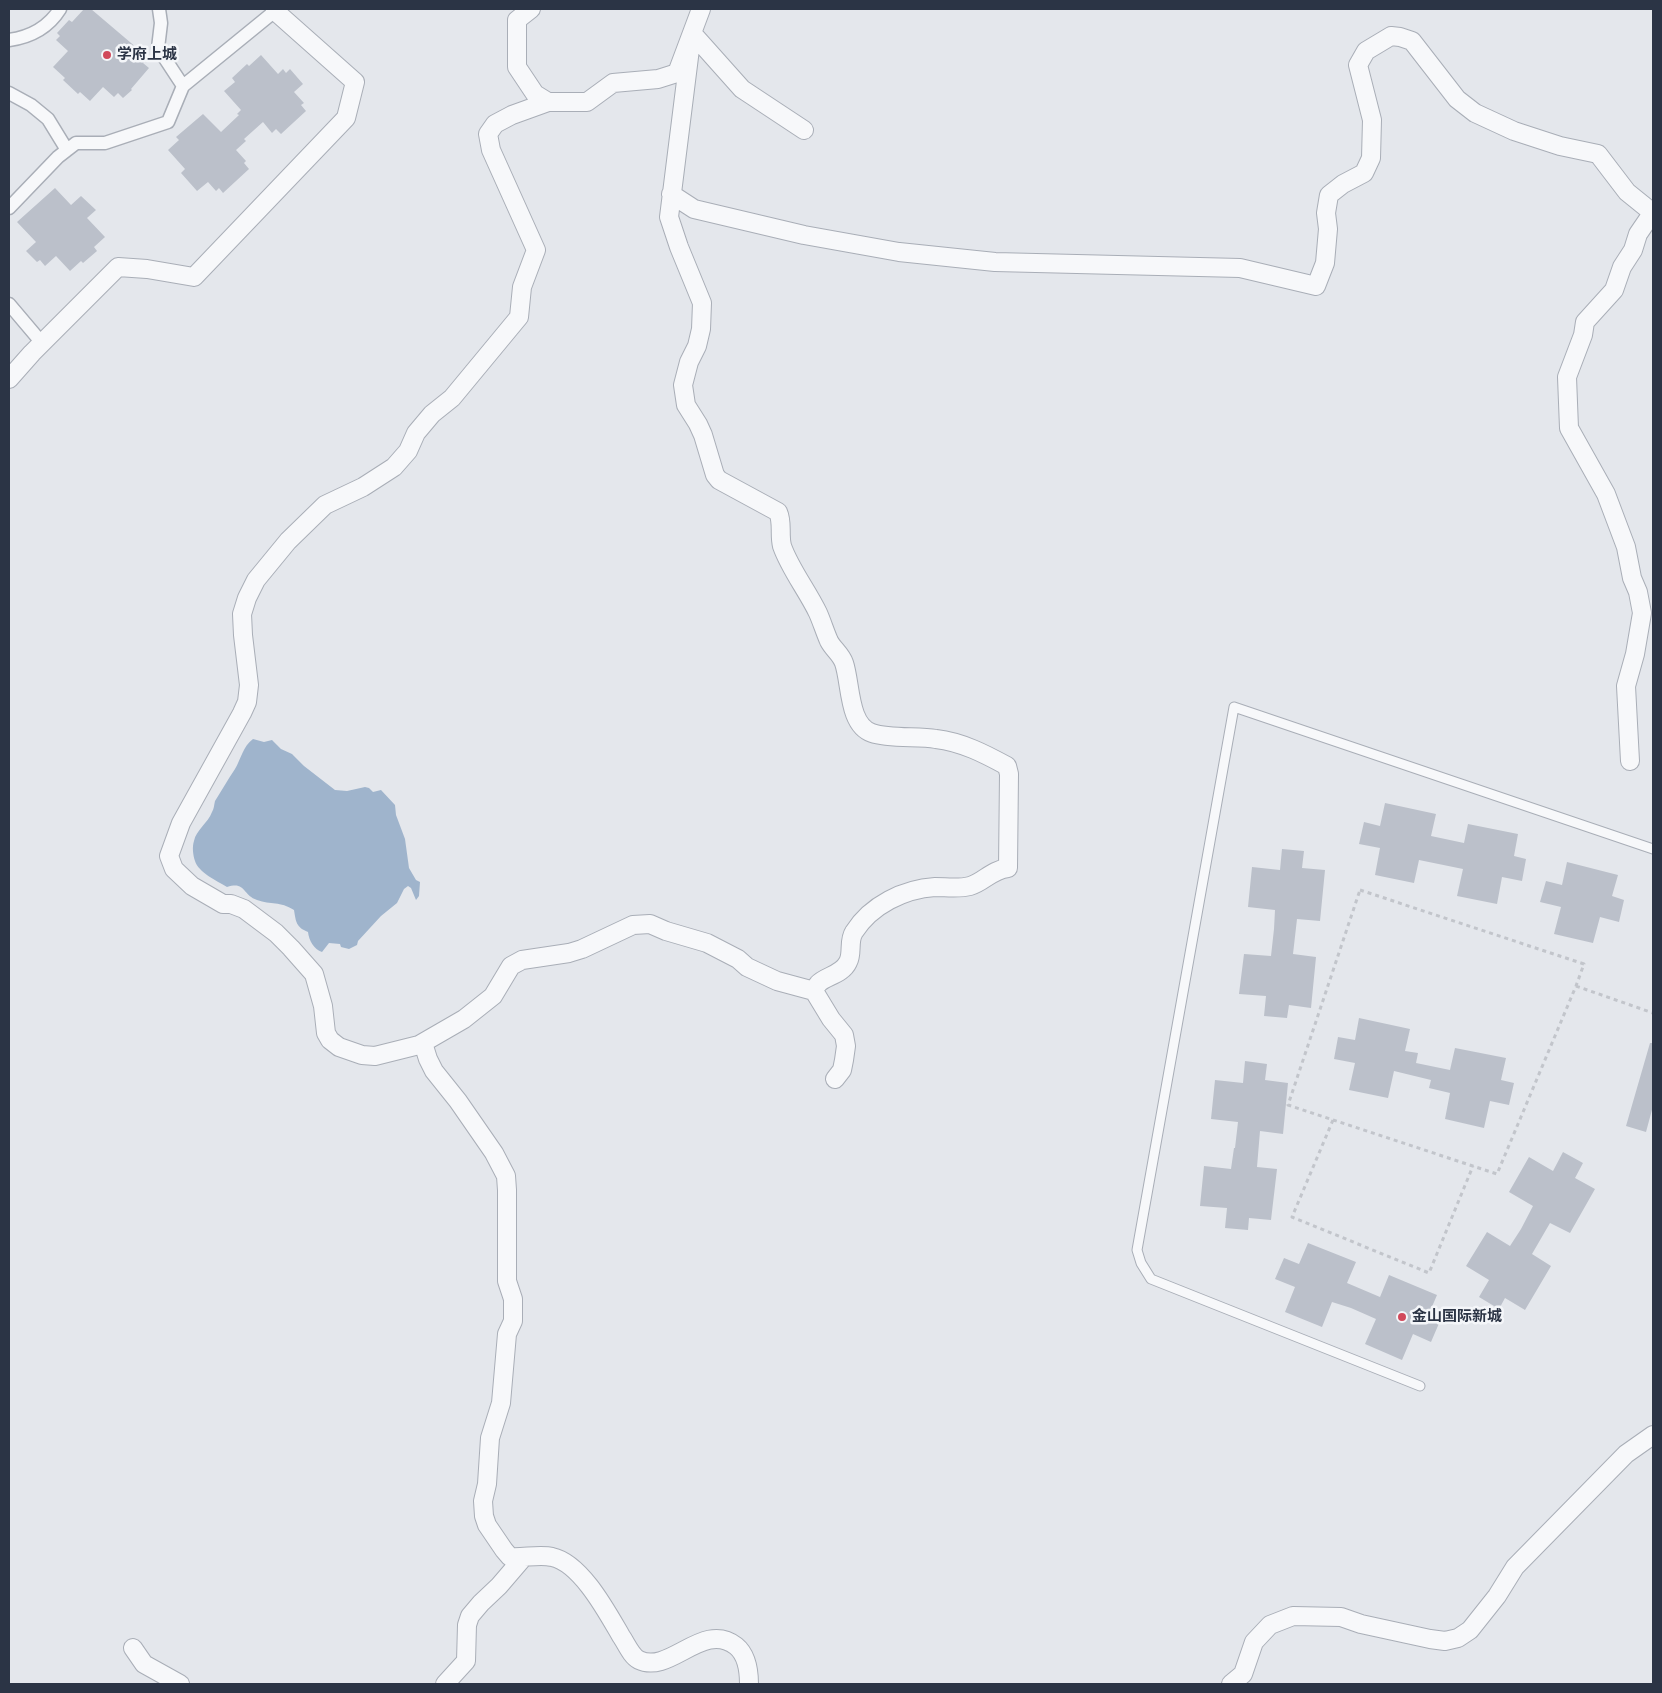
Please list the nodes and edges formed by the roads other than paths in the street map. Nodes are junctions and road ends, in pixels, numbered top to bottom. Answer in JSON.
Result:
{"nodes":[{"id":1,"x":60,"y":9,"type":"edge"},
{"id":2,"x":158,"y":9,"type":"edge"},
{"id":3,"x":531,"y":9,"type":"edge"},
{"id":4,"x":701,"y":9,"type":"edge"},
{"id":5,"x":275,"y":10,"type":"edge"},
{"id":6,"x":692,"y":34,"type":"junction"},
{"id":7,"x":9,"y":40,"type":"edge"},
{"id":8,"x":183,"y":86,"type":"junction"},
{"id":9,"x":9,"y":93,"type":"edge"},
{"id":10,"x":548,"y":102,"type":"junction"},
{"id":11,"x":804,"y":130,"type":"dead end"},
{"id":12,"x":67,"y":150,"type":"junction"},
{"id":13,"x":671,"y":194,"type":"junction"},
{"id":14,"x":9,"y":208,"type":"edge"},
{"id":15,"x":1653,"y":212,"type":"edge"},
{"id":16,"x":9,"y":304,"type":"edge"},
{"id":17,"x":42,"y":343,"type":"junction"},
{"id":18,"x":9,"y":379,"type":"edge"},
{"id":19,"x":1630,"y":760,"type":"dead end"},
{"id":20,"x":1653,"y":849,"type":"edge"},
{"id":21,"x":814,"y":991,"type":"junction"},
{"id":22,"x":422,"y":1043,"type":"junction"},
{"id":23,"x":834,"y":1079,"type":"dead end"},
{"id":24,"x":1420,"y":1386,"type":"dead end"},
{"id":25,"x":1653,"y":1434,"type":"edge"},
{"id":26,"x":523,"y":1558,"type":"junction"},
{"id":27,"x":133,"y":1648,"type":"dead end"},
{"id":28,"x":180,"y":1684,"type":"edge"},
{"id":29,"x":445,"y":1684,"type":"edge"},
{"id":30,"x":749,"y":1684,"type":"edge"},
{"id":31,"x":1231,"y":1684,"type":"edge"}],
"edges":[{"from":1,"to":7,"type":"street"},
{"from":2,"to":8,"type":"street"},
{"from":3,"to":10,"type":"street"},
{"from":4,"to":6,"type":"street"},
{"from":5,"to":8,"type":"street"},
{"from":5,"to":17,"type":"street"},
{"from":6,"to":10,"type":"street"},
{"from":6,"to":11,"type":"street"},
{"from":6,"to":13,"type":"street"},
{"from":8,"to":12,"type":"street"},
{"from":9,"to":12,"type":"street"},
{"from":10,"to":22,"type":"street"},
{"from":12,"to":14,"type":"street"},
{"from":13,"to":15,"type":"street"},
{"from":13,"to":21,"type":"street"},
{"from":15,"to":19,"type":"street"},
{"from":16,"to":17,"type":"street"},
{"from":17,"to":18,"type":"street"},
{"from":20,"to":24,"type":"lane"},
{"from":21,"to":22,"type":"street"},
{"from":21,"to":23,"type":"street"},
{"from":22,"to":26,"type":"street"},
{"from":25,"to":31,"type":"street"},
{"from":26,"to":29,"type":"street"},
{"from":26,"to":30,"type":"street"},
{"from":27,"to":28,"type":"street"}]}
